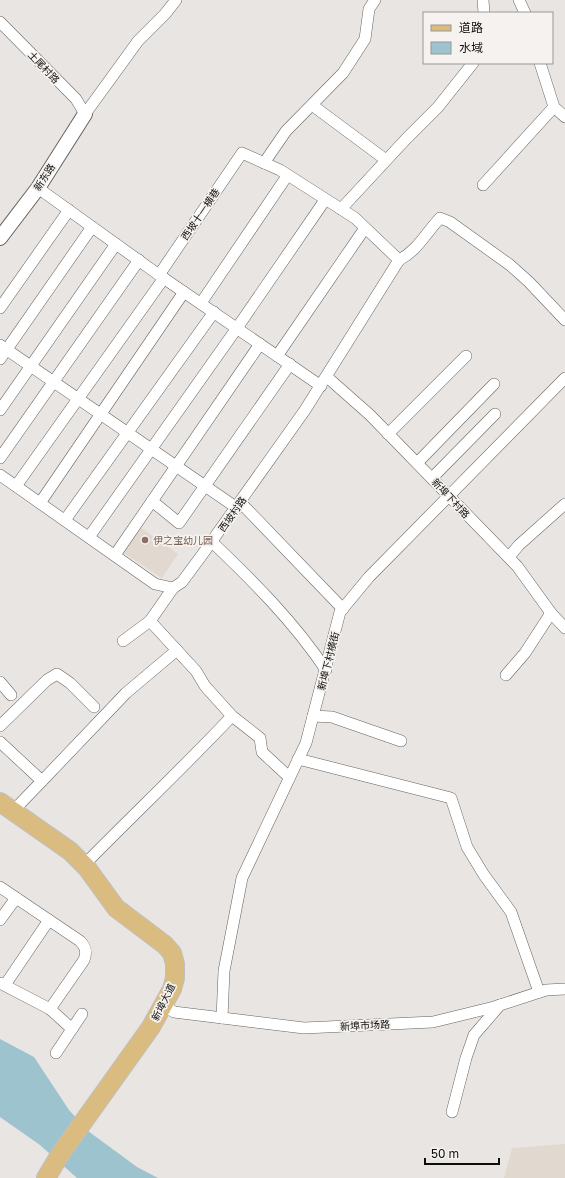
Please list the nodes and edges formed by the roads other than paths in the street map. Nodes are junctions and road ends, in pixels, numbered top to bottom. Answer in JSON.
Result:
{"nodes":[{"id":1,"x":375,"y":0,"type":"edge"},
{"id":2,"x":483,"y":0,"type":"edge"},
{"id":3,"x":520,"y":0,"type":"edge"},
{"id":4,"x":174,"y":1,"type":"edge"},
{"id":5,"x":484,"y":12,"type":"edge"},
{"id":6,"x":525,"y":12,"type":"edge"},
{"id":7,"x":0,"y":22,"type":"edge"},
{"id":8,"x":472,"y":64,"type":"edge"},
{"id":9,"x":540,"y":64,"type":"edge"},
{"id":10,"x":312,"y":105,"type":"junction"},
{"id":11,"x":554,"y":107,"type":"junction"},
{"id":12,"x":85,"y":114,"type":"junction"},
{"id":13,"x":565,"y":117,"type":"edge"},
{"id":14,"x":386,"y":160,"type":"junction"},
{"id":15,"x":264,"y":163,"type":"junction"},
{"id":16,"x":287,"y":176,"type":"junction"},
{"id":17,"x":483,"y":185,"type":"dead end"},
{"id":18,"x":38,"y":188,"type":"junction"},
{"id":19,"x":325,"y":200,"type":"junction"},
{"id":20,"x":340,"y":209,"type":"junction"},
{"id":21,"x":68,"y":210,"type":"junction"},
{"id":22,"x":92,"y":227,"type":"junction"},
{"id":23,"x":365,"y":228,"type":"junction"},
{"id":24,"x":0,"y":238,"type":"edge"},
{"id":25,"x":116,"y":244,"type":"junction"},
{"id":26,"x":139,"y":260,"type":"junction"},
{"id":27,"x":399,"y":260,"type":"junction"},
{"id":28,"x":162,"y":276,"type":"junction"},
{"id":29,"x":184,"y":292,"type":"junction"},
{"id":30,"x":201,"y":303,"type":"junction"},
{"id":31,"x":0,"y":308,"type":"edge"},
{"id":32,"x":214,"y":312,"type":"junction"},
{"id":33,"x":565,"y":320,"type":"edge"},
{"id":34,"x":237,"y":328,"type":"junction"},
{"id":35,"x":260,"y":344,"type":"junction"},
{"id":36,"x":3,"y":347,"type":"edge"},
{"id":37,"x":277,"y":356,"type":"junction"},
{"id":38,"x":466,"y":356,"type":"dead end"},
{"id":39,"x":0,"y":359,"type":"edge"},
{"id":40,"x":290,"y":364,"type":"junction"},
{"id":41,"x":31,"y":366,"type":"junction"},
{"id":42,"x":565,"y":378,"type":"edge"},
{"id":43,"x":54,"y":382,"type":"junction"},
{"id":44,"x":324,"y":382,"type":"junction"},
{"id":45,"x":494,"y":384,"type":"dead end"},
{"id":46,"x":78,"y":398,"type":"junction"},
{"id":47,"x":0,"y":410,"type":"edge"},
{"id":48,"x":101,"y":414,"type":"junction"},
{"id":49,"x":494,"y":414,"type":"dead end"},
{"id":50,"x":128,"y":433,"type":"junction"},
{"id":51,"x":388,"y":434,"type":"junction"},
{"id":52,"x":152,"y":449,"type":"junction"},
{"id":53,"x":0,"y":458,"type":"edge"},
{"id":54,"x":417,"y":462,"type":"junction"},
{"id":55,"x":176,"y":466,"type":"junction"},
{"id":56,"x":0,"y":474,"type":"edge"},
{"id":57,"x":432,"y":478,"type":"junction"},
{"id":58,"x":16,"y":486,"type":"junction"},
{"id":59,"x":205,"y":486,"type":"junction"},
{"id":60,"x":448,"y":495,"type":"junction"},
{"id":61,"x":152,"y":501,"type":"junction"},
{"id":62,"x":40,"y":503,"type":"junction"},
{"id":63,"x":565,"y":504,"type":"edge"},
{"id":64,"x":239,"y":505,"type":"junction"},
{"id":65,"x":65,"y":520,"type":"junction"},
{"id":66,"x":89,"y":537,"type":"junction"},
{"id":67,"x":212,"y":542,"type":"junction"},
{"id":68,"x":115,"y":555,"type":"junction"},
{"id":69,"x":509,"y":558,"type":"junction"},
{"id":70,"x":173,"y":588,"type":"junction"},
{"id":71,"x":343,"y":609,"type":"junction"},
{"id":72,"x":551,"y":613,"type":"junction"},
{"id":73,"x":150,"y":621,"type":"junction"},
{"id":74,"x":565,"y":628,"type":"edge"},
{"id":75,"x":123,"y":642,"type":"dead end"},
{"id":76,"x":177,"y":650,"type":"junction"},
{"id":77,"x":326,"y":670,"type":"junction"},
{"id":78,"x":506,"y":676,"type":"dead end"},
{"id":79,"x":0,"y":682,"type":"edge"},
{"id":80,"x":11,"y":695,"type":"dead end"},
{"id":81,"x":94,"y":708,"type":"dead end"},
{"id":82,"x":232,"y":716,"type":"junction"},
{"id":83,"x":313,"y":716,"type":"junction"},
{"id":84,"x":0,"y":726,"type":"edge"},
{"id":85,"x":401,"y":741,"type":"dead end"},
{"id":86,"x":0,"y":742,"type":"edge"},
{"id":87,"x":298,"y":759,"type":"junction"},
{"id":88,"x":290,"y":777,"type":"junction"},
{"id":89,"x":42,"y":781,"type":"junction"},
{"id":90,"x":6,"y":806,"type":"edge"},
{"id":91,"x":84,"y":865,"type":"junction"},
{"id":92,"x":0,"y":887,"type":"edge"},
{"id":93,"x":16,"y":898,"type":"junction"},
{"id":94,"x":0,"y":920,"type":"edge"},
{"id":95,"x":49,"y":920,"type":"junction"},
{"id":96,"x":2,"y":984,"type":"edge"},
{"id":97,"x":565,"y":989,"type":"edge"},
{"id":98,"x":539,"y":992,"type":"junction"},
{"id":99,"x":163,"y":1005,"type":"junction"},
{"id":100,"x":501,"y":1005,"type":"junction"},
{"id":101,"x":50,"y":1009,"type":"junction"},
{"id":102,"x":82,"y":1014,"type":"dead end"},
{"id":103,"x":222,"y":1018,"type":"junction"},
{"id":104,"x":72,"y":1029,"type":"junction"},
{"id":105,"x":56,"y":1053,"type":"dead end"},
{"id":106,"x":452,"y":1112,"type":"dead end"},
{"id":107,"x":54,"y":1174,"type":"edge"}],
"edges":[{"from":1,"to":10,"type":"street"},
{"from":2,"to":5,"type":"street"},
{"from":3,"to":6,"type":"street"},
{"from":4,"to":12,"type":"street"},
{"from":7,"to":12,"type":"street","name":"土尾村路"},
{"from":8,"to":14,"type":"street"},
{"from":9,"to":11,"type":"street"},
{"from":10,"to":14,"type":"street"},
{"from":10,"to":15,"type":"street"},
{"from":11,"to":13,"type":"street"},
{"from":11,"to":17,"type":"street"},
{"from":12,"to":18,"type":"street","name":"新东路"},
{"from":14,"to":20,"type":"street"},
{"from":15,"to":16,"type":"street"},
{"from":15,"to":28,"type":"street","name":"西坡十一横巷"},
{"from":16,"to":19,"type":"street"},
{"from":16,"to":30,"type":"street"},
{"from":18,"to":21,"type":"street","name":"新埠下村路"},
{"from":18,"to":24,"type":"street","name":"新东路"},
{"from":19,"to":20,"type":"street"},
{"from":19,"to":34,"type":"street"},
{"from":20,"to":23,"type":"street"},
{"from":21,"to":22,"type":"street","name":"新埠下村路"},
{"from":21,"to":31,"type":"street"},
{"from":22,"to":25,"type":"street","name":"新埠下村路"},
{"from":22,"to":36,"type":"street"},
{"from":23,"to":27,"type":"street"},
{"from":23,"to":37,"type":"street"},
{"from":25,"to":26,"type":"street","name":"新埠下村路"},
{"from":25,"to":41,"type":"street"},
{"from":26,"to":28,"type":"street","name":"新埠下村路"},
{"from":26,"to":43,"type":"street"},
{"from":27,"to":33,"type":"street"},
{"from":27,"to":44,"type":"street","name":"西坡村路"},
{"from":28,"to":29,"type":"street","name":"新埠下村路"},
{"from":28,"to":46,"type":"street","name":"西坡十一横巷"},
{"from":29,"to":30,"type":"street","name":"新埠下村路"},
{"from":29,"to":48,"type":"street"},
{"from":30,"to":32,"type":"street","name":"新埠下村路"},
{"from":32,"to":34,"type":"street","name":"新埠下村路"},
{"from":32,"to":50,"type":"street"},
{"from":34,"to":35,"type":"street","name":"新埠下村路"},
{"from":34,"to":52,"type":"street"},
{"from":35,"to":37,"type":"street","name":"新埠下村路"},
{"from":35,"to":55,"type":"street"},
{"from":36,"to":39,"type":"street"},
{"from":36,"to":41,"type":"street"},
{"from":37,"to":40,"type":"street","name":"新埠下村路"},
{"from":38,"to":51,"type":"street"},
{"from":40,"to":44,"type":"street","name":"新埠下村路"},
{"from":40,"to":59,"type":"street"},
{"from":41,"to":43,"type":"street"},
{"from":41,"to":47,"type":"street"},
{"from":42,"to":60,"type":"street","name":"新埠下村横街"},
{"from":43,"to":46,"type":"street"},
{"from":43,"to":53,"type":"street"},
{"from":44,"to":51,"type":"street","name":"新埠下村路"},
{"from":44,"to":64,"type":"street","name":"西坡村路"},
{"from":45,"to":54,"type":"street"},
{"from":46,"to":48,"type":"street"},
{"from":46,"to":58,"type":"street","name":"西坡十一横巷"},
{"from":48,"to":50,"type":"street"},
{"from":48,"to":62,"type":"street"},
{"from":49,"to":57,"type":"street"},
{"from":50,"to":52,"type":"street"},
{"from":50,"to":65,"type":"street"},
{"from":51,"to":54,"type":"street","name":"新埠下村路"},
{"from":52,"to":55,"type":"street"},
{"from":52,"to":66,"type":"street"},
{"from":54,"to":57,"type":"street","name":"新埠下村路"},
{"from":55,"to":59,"type":"street"},
{"from":55,"to":61,"type":"street"},
{"from":56,"to":58,"type":"street"},
{"from":57,"to":60,"type":"street","name":"新埠下村路"},
{"from":58,"to":62,"type":"street"},
{"from":59,"to":61,"type":"street"},
{"from":59,"to":64,"type":"street"},
{"from":60,"to":69,"type":"street","name":"新埠下村路"},
{"from":60,"to":71,"type":"street","name":"新埠下村横街"},
{"from":61,"to":68,"type":"street"},
{"from":62,"to":65,"type":"street"},
{"from":63,"to":69,"type":"street"},
{"from":64,"to":67,"type":"street","name":"西坡村路"},
{"from":64,"to":71,"type":"street"},
{"from":65,"to":66,"type":"street"},
{"from":66,"to":68,"type":"street"},
{"from":67,"to":70,"type":"street","name":"西坡村路"},
{"from":67,"to":77,"type":"street"},
{"from":68,"to":70,"type":"street"},
{"from":69,"to":72,"type":"street","name":"新埠下村路"},
{"from":70,"to":73,"type":"street","name":"西坡村路"},
{"from":71,"to":77,"type":"street","name":"新埠下村横街"},
{"from":72,"to":74,"type":"street","name":"新埠下村路"},
{"from":72,"to":78,"type":"street"},
{"from":73,"to":75,"type":"street","name":"西坡村路"},
{"from":73,"to":76,"type":"street"},
{"from":76,"to":82,"type":"street"},
{"from":76,"to":89,"type":"street"},
{"from":77,"to":83,"type":"street","name":"新埠下村横街"},
{"from":79,"to":80,"type":"street"},
{"from":81,"to":84,"type":"street"},
{"from":82,"to":88,"type":"street"},
{"from":82,"to":91,"type":"street"},
{"from":83,"to":85,"type":"street"},
{"from":83,"to":87,"type":"street","name":"新埠下村横街"},
{"from":86,"to":89,"type":"street"},
{"from":87,"to":88,"type":"street","name":"新埠下村横街"},
{"from":87,"to":98,"type":"street"},
{"from":88,"to":103,"type":"street","name":"新埠下村横街"},
{"from":89,"to":90,"type":"street"},
{"from":90,"to":91,"type":"main road","name":"新埠大道"},
{"from":91,"to":99,"type":"main road","name":"新埠大道"},
{"from":92,"to":93,"type":"street"},
{"from":93,"to":94,"type":"street"},
{"from":93,"to":95,"type":"street"},
{"from":95,"to":96,"type":"street"},
{"from":95,"to":101,"type":"street"},
{"from":96,"to":101,"type":"street"},
{"from":97,"to":98,"type":"street","name":"新埠市场路"},
{"from":98,"to":100,"type":"street","name":"新埠市场路"},
{"from":99,"to":103,"type":"street","name":"新埠市场路"},
{"from":99,"to":107,"type":"main road","name":"新埠大道"},
{"from":100,"to":103,"type":"street","name":"新埠市场路"},
{"from":100,"to":106,"type":"street"},
{"from":101,"to":104,"type":"street"},
{"from":102,"to":104,"type":"street"},
{"from":104,"to":105,"type":"street"}]}
